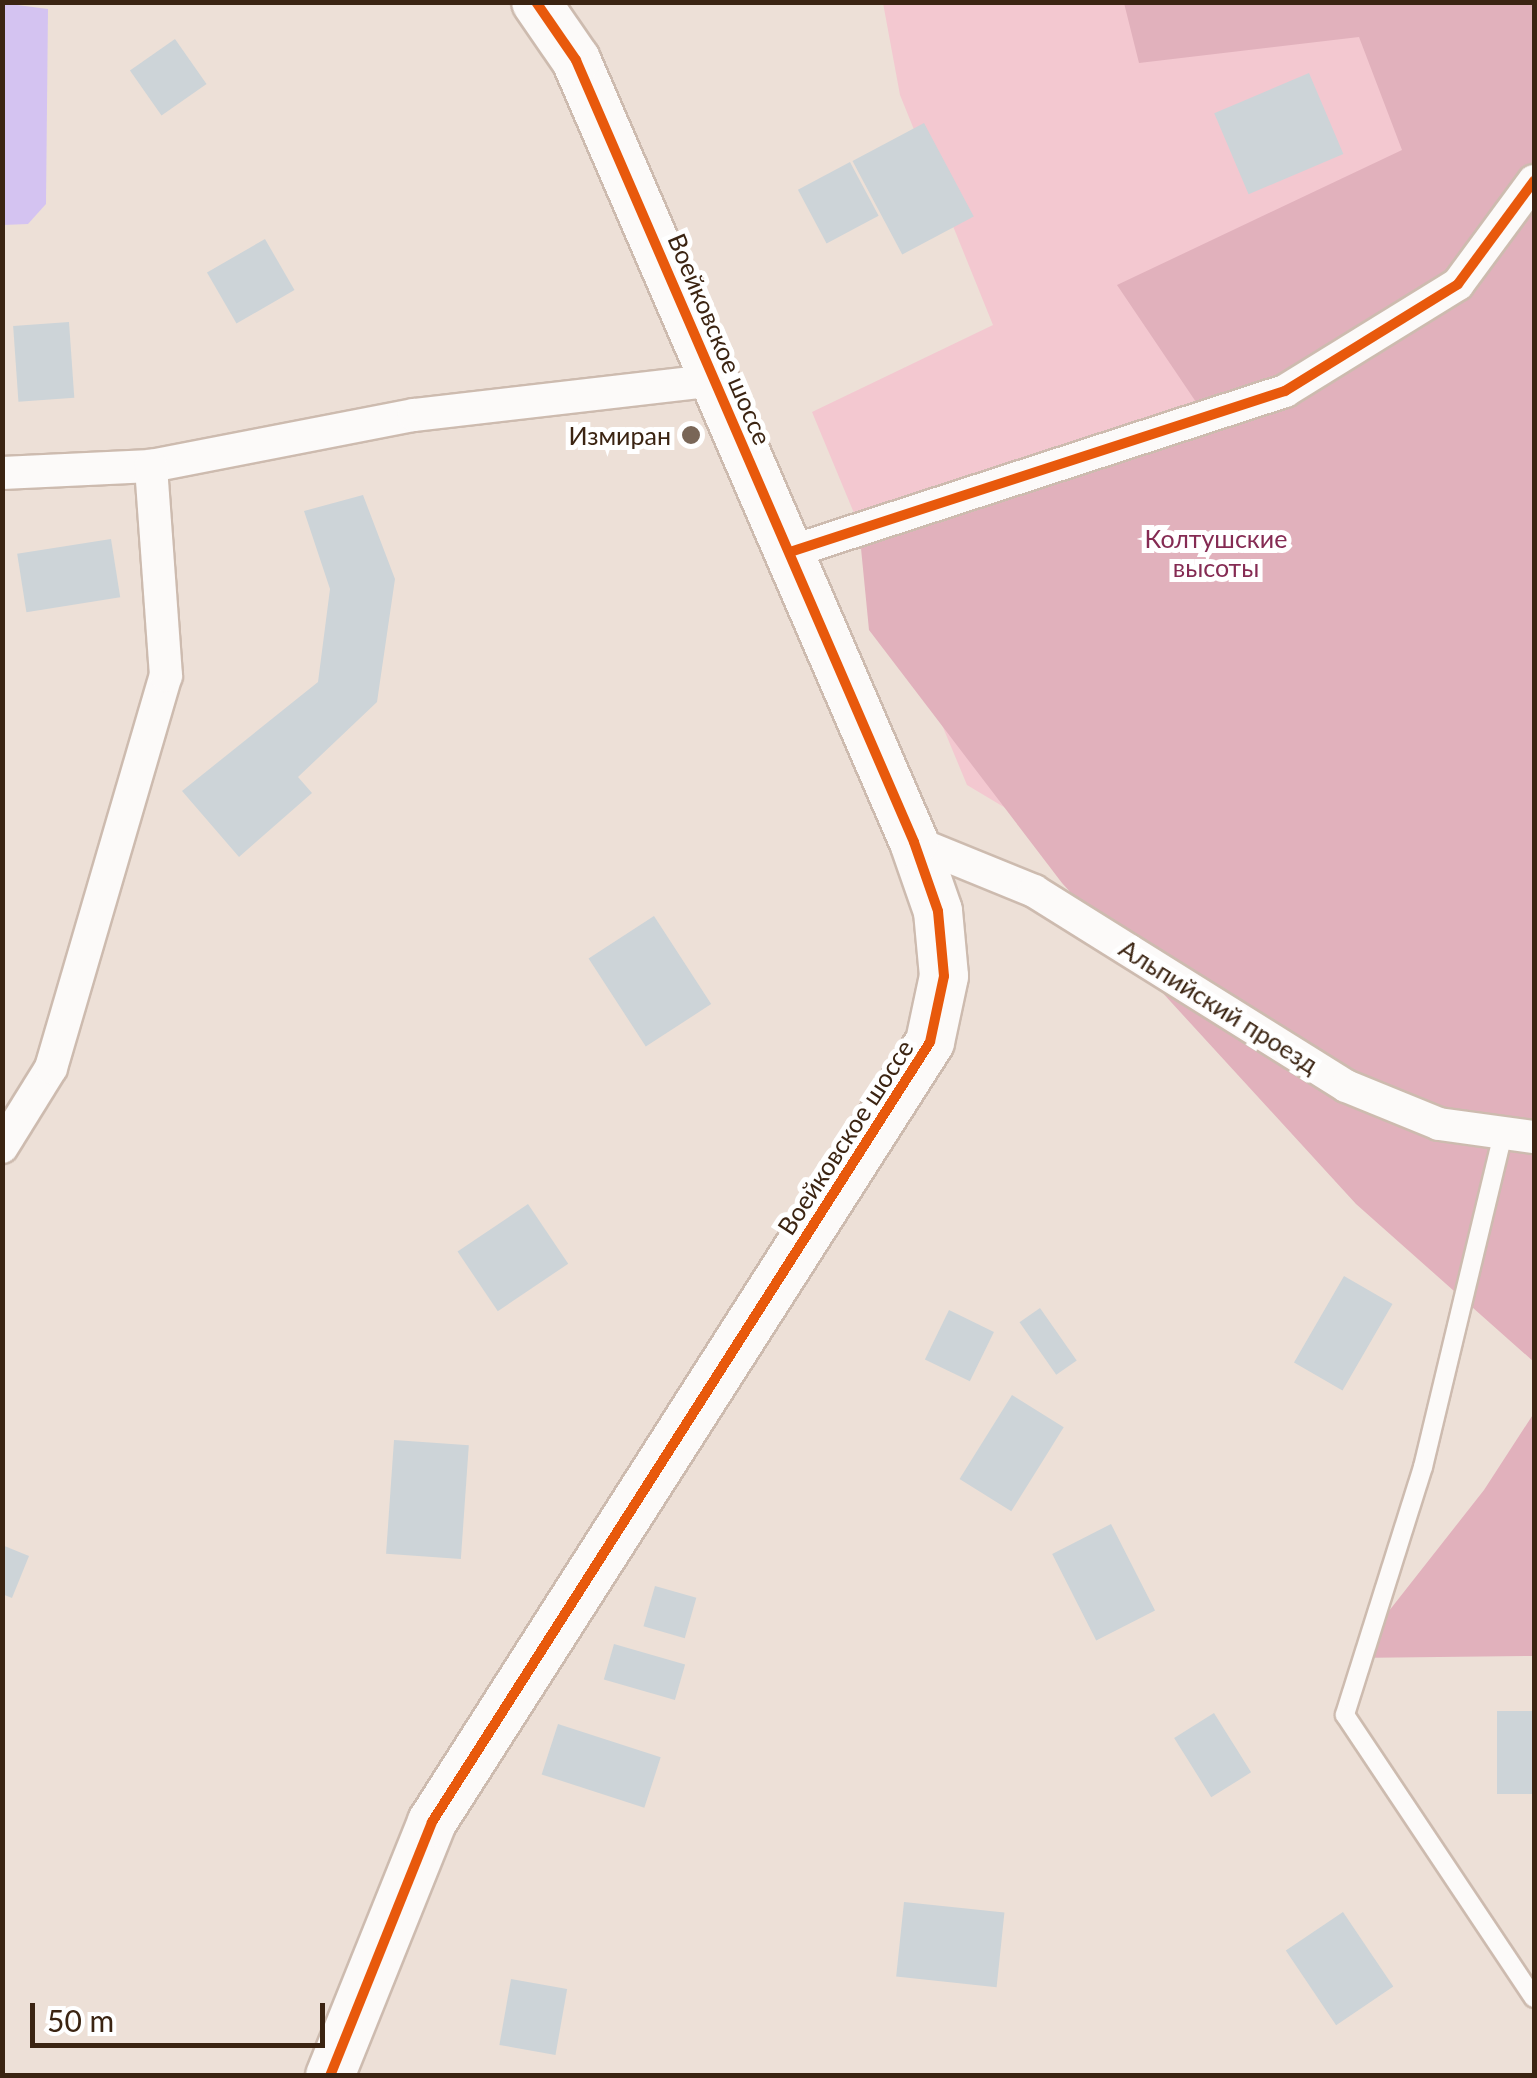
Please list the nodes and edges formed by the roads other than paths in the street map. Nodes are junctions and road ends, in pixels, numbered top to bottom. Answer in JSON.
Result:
{"nodes":[{"id":1,"x":536,"y":2,"type":"edge"},
{"id":2,"x":1534,"y":181,"type":"edge"},
{"id":3,"x":716,"y":380,"type":"junction"},
{"id":4,"x":151,"y":466,"type":"junction"},
{"id":5,"x":2,"y":473,"type":"edge"},
{"id":6,"x":790,"y":552,"type":"junction"},
{"id":7,"x":914,"y":842,"type":"junction"},
{"id":8,"x":1518,"y":1138,"type":"edge"},
{"id":9,"x":2,"y":1148,"type":"edge"},
{"id":10,"x":1534,"y":1998,"type":"edge"},
{"id":11,"x":330,"y":2076,"type":"edge"}],
"edges":[{"from":1,"to":3,"type":"street","name":"Воейковское шоссе"},
{"from":2,"to":6,"type":"street"},
{"from":3,"to":4,"type":"street"},
{"from":3,"to":6,"type":"street","name":"Воейковское шоссе"},
{"from":4,"to":5,"type":"street"},
{"from":4,"to":9,"type":"street"},
{"from":6,"to":7,"type":"street","name":"Воейковское шоссе"},
{"from":7,"to":8,"type":"street","name":"Альпийский проезд"},
{"from":7,"to":11,"type":"street","name":"Воейковское шоссе"},
{"from":8,"to":10,"type":"lane"}]}
